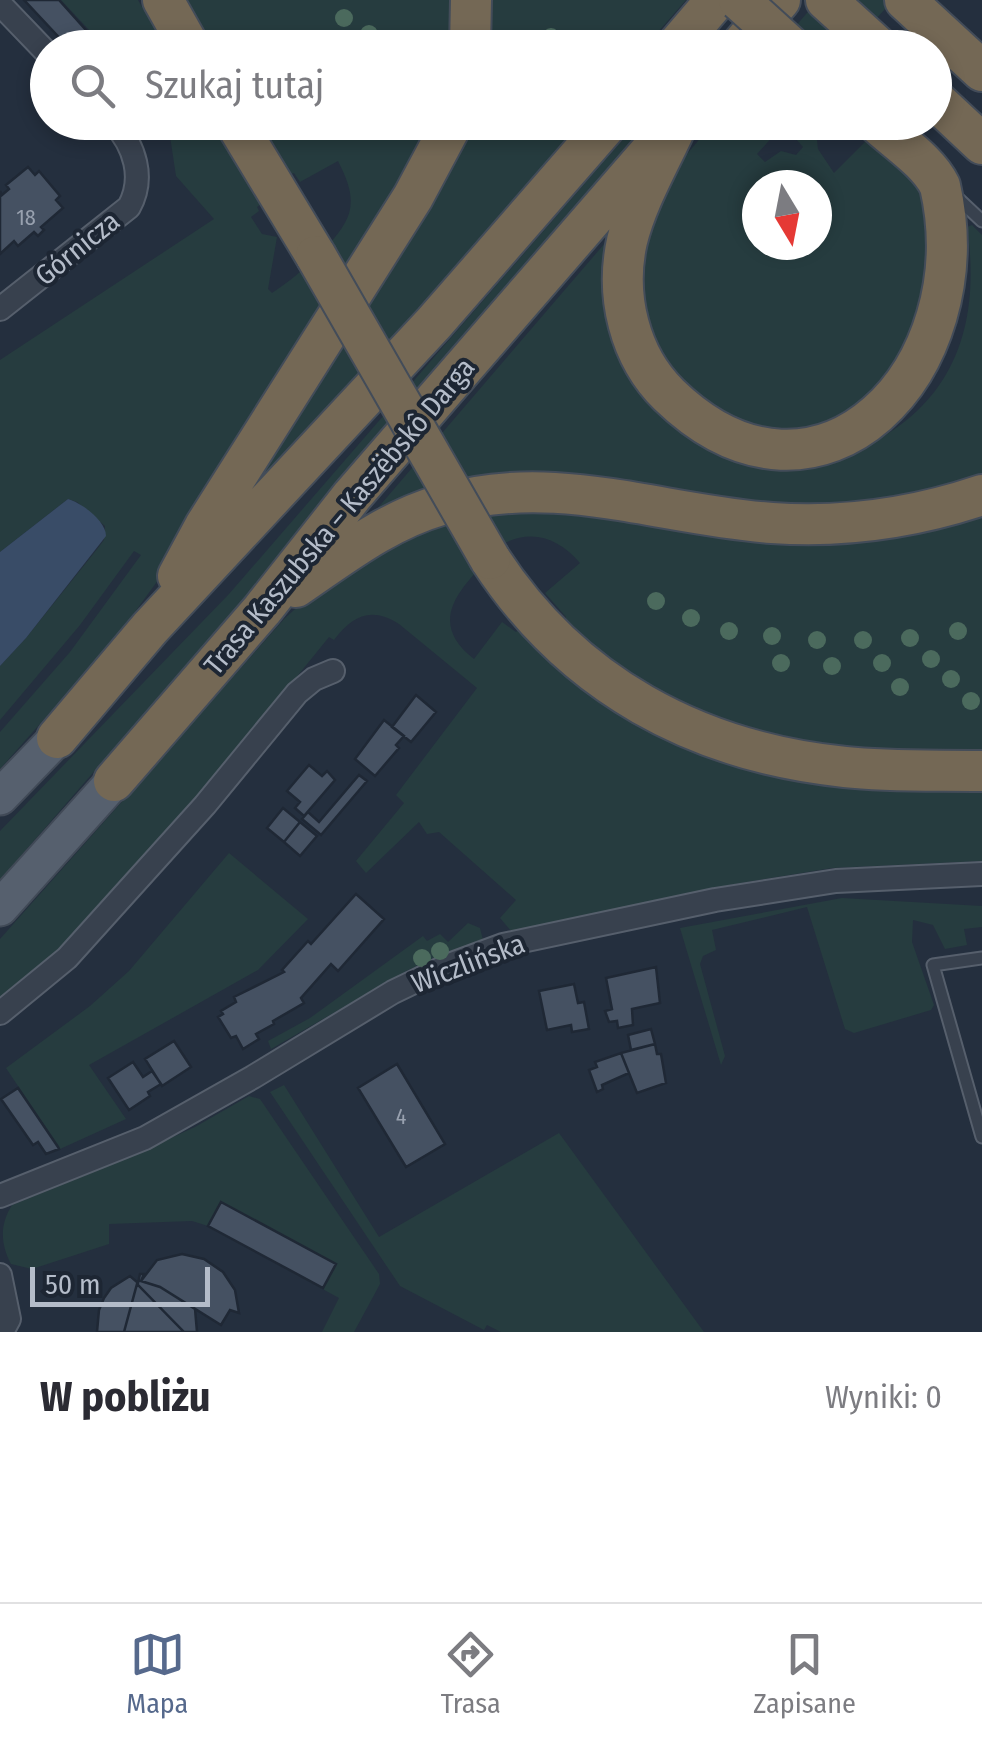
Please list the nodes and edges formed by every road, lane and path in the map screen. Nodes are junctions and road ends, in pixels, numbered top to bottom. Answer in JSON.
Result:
{"nodes":[{"id":1,"x":163,"y":0,"type":"edge"},
{"id":2,"x":470,"y":0,"type":"edge"},
{"id":3,"x":716,"y":0,"type":"edge"},
{"id":4,"x":738,"y":0,"type":"edge"},
{"id":5,"x":780,"y":0,"type":"edge"},
{"id":6,"x":826,"y":0,"type":"edge"},
{"id":7,"x":909,"y":3,"type":"edge"},
{"id":8,"x":0,"y":4,"type":"edge"},
{"id":9,"x":180,"y":30,"type":"edge"},
{"id":10,"x":470,"y":30,"type":"edge"},
{"id":11,"x":690,"y":30,"type":"edge"},
{"id":12,"x":755,"y":30,"type":"edge"},
{"id":13,"x":772,"y":30,"type":"edge"},
{"id":14,"x":859,"y":30,"type":"edge"},
{"id":15,"x":938,"y":30,"type":"edge"},
{"id":16,"x":30,"y":35,"type":"edge"},
{"id":17,"x":952,"y":43,"type":"edge"},
{"id":18,"x":982,"y":71,"type":"edge"},
{"id":19,"x":952,"y":116,"type":"edge"},
{"id":20,"x":123,"y":140,"type":"edge"},
{"id":21,"x":245,"y":140,"type":"edge"},
{"id":22,"x":443,"y":140,"type":"edge"},
{"id":23,"x":593,"y":140,"type":"edge"},
{"id":24,"x":661,"y":140,"type":"edge"},
{"id":25,"x":669,"y":140,"type":"edge"},
{"id":26,"x":896,"y":140,"type":"edge"},
{"id":27,"x":982,"y":144,"type":"edge"},
{"id":28,"x":933,"y":174,"type":"junction"},
{"id":29,"x":982,"y":222,"type":"edge"},
{"id":30,"x":0,"y":309,"type":"edge"},
{"id":31,"x":982,"y":495,"type":"edge"},
{"id":32,"x":262,"y":610,"type":"junction"},
{"id":33,"x":150,"y":628,"type":"junction"},
{"id":34,"x":333,"y":671,"type":"dead end"},
{"id":35,"x":56,"y":738,"type":"joint"},
{"id":36,"x":982,"y":771,"type":"edge"},
{"id":37,"x":114,"y":781,"type":"joint"},
{"id":38,"x":0,"y":797,"type":"edge"},
{"id":39,"x":982,"y":874,"type":"edge"},
{"id":40,"x":0,"y":908,"type":"edge"},
{"id":41,"x":982,"y":958,"type":"edge"},
{"id":42,"x":0,"y":1014,"type":"edge"},
{"id":43,"x":982,"y":1138,"type":"edge"},
{"id":44,"x":0,"y":1196,"type":"edge"},
{"id":45,"x":0,"y":1276,"type":"edge"},
{"id":46,"x":2,"y":1332,"type":"edge"}],
"edges":[{"from":1,"to":9,"type":"highway"},
{"from":2,"to":10,"type":"highway"},
{"from":3,"to":11,"type":"highway"},
{"from":4,"to":13,"type":"highway","bridge":true},
{"from":5,"to":12,"type":"highway"},
{"from":6,"to":14,"type":"highway"},
{"from":7,"to":15,"type":"highway"},
{"from":8,"to":16,"type":"street"},
{"from":17,"to":18,"type":"highway"},
{"from":19,"to":27,"type":"highway"},
{"from":20,"to":30,"type":"street","name":"Górnicza"},
{"from":21,"to":36,"type":"highway","bridge":true},
{"from":22,"to":33,"type":"highway"},
{"from":23,"to":33,"type":"highway","name":"Trasa Kaszubska – Kaszëbskô Darga"},
{"from":24,"to":32,"type":"highway","name":"Trasa Kaszubska – Kaszëbskô Darga"},
{"from":25,"to":28,"type":"highway"},
{"from":26,"to":28,"type":"highway"},
{"from":28,"to":29,"type":"lane"},
{"from":31,"to":32,"type":"highway"},
{"from":32,"to":37,"type":"highway","name":"Trasa Kaszubska – Kaszëbskô Darga"},
{"from":33,"to":35,"type":"highway","name":"Trasa Kaszubska – Kaszëbskô Darga"},
{"from":34,"to":42,"type":"street"},
{"from":35,"to":38,"type":"main road","name":"Trasa Kaszubska – Kaszëbskô Darga"},
{"from":37,"to":40,"type":"main road","name":"Trasa Kaszubska – Kaszëbskô Darga"},
{"from":39,"to":44,"type":"street","name":"Wiczlińska"},
{"from":41,"to":43,"type":"lane"},
{"from":45,"to":46,"type":"street"}]}
